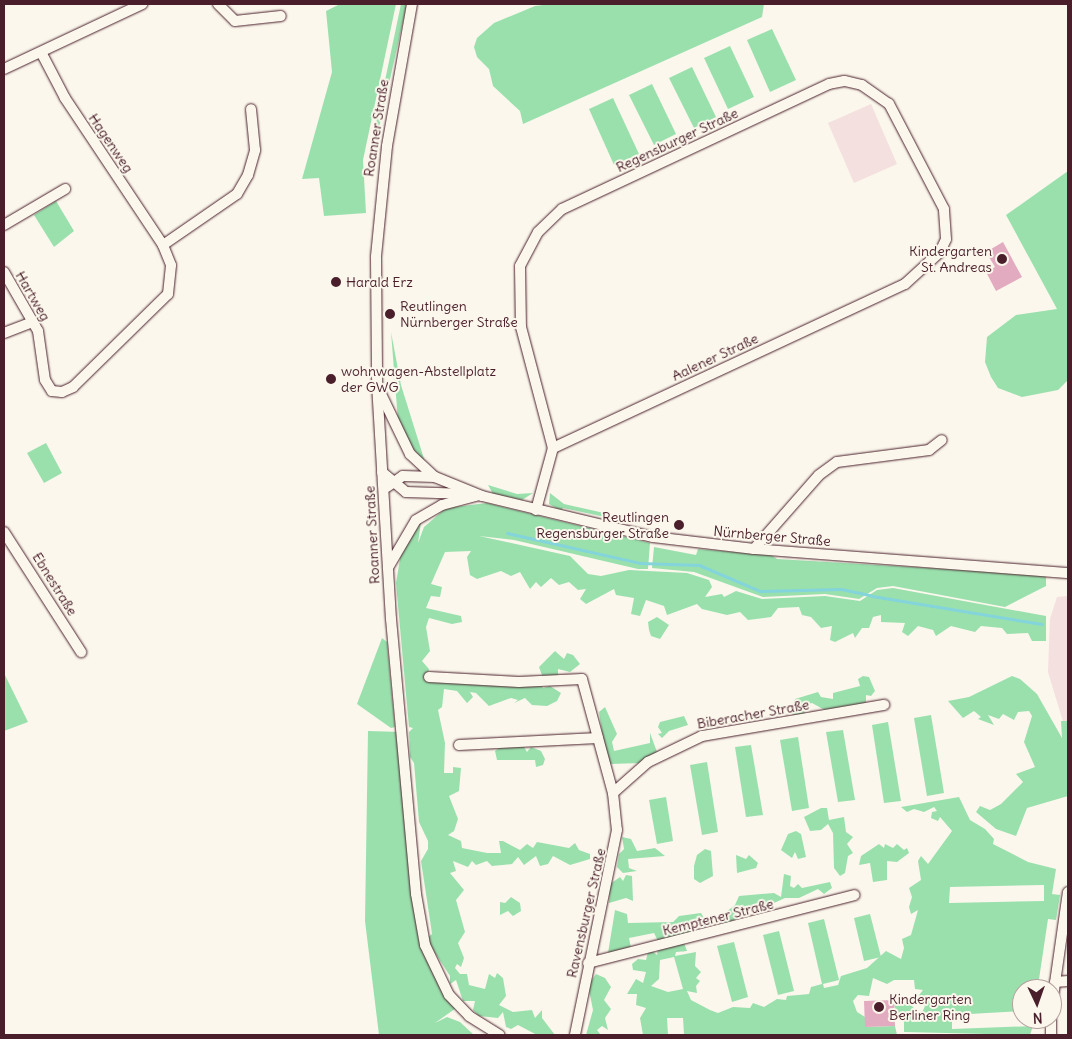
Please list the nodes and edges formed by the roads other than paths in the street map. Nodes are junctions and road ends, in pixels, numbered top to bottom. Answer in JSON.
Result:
{"nodes":[{"id":1,"x":142,"y":4,"type":"edge"},
{"id":2,"x":218,"y":4,"type":"edge"},
{"id":3,"x":412,"y":4,"type":"edge"},
{"id":4,"x":281,"y":16,"type":"dead end"},
{"id":5,"x":42,"y":54,"type":"junction"},
{"id":6,"x":4,"y":69,"type":"edge"},
{"id":7,"x":251,"y":108,"type":"dead end"},
{"id":8,"x":65,"y":189,"type":"dead end"},
{"id":9,"x":4,"y":225,"type":"edge"},
{"id":10,"x":162,"y":245,"type":"junction"},
{"id":11,"x":940,"y":252,"type":"joint"},
{"id":12,"x":4,"y":272,"type":"edge"},
{"id":13,"x":33,"y":322,"type":"junction"},
{"id":14,"x":4,"y":333,"type":"edge"},
{"id":15,"x":377,"y":384,"type":"junction"},
{"id":16,"x":52,"y":391,"type":"joint"},
{"id":17,"x":942,"y":440,"type":"dead end"},
{"id":18,"x":553,"y":448,"type":"junction"},
{"id":19,"x":382,"y":472,"type":"junction"},
{"id":20,"x":435,"y":477,"type":"junction"},
{"id":21,"x":391,"y":483,"type":"junction"},
{"id":22,"x":383,"y":493,"type":"junction"},
{"id":23,"x":479,"y":495,"type":"junction"},
{"id":24,"x":536,"y":510,"type":"junction"},
{"id":25,"x":4,"y":532,"type":"edge"},
{"id":26,"x":754,"y":549,"type":"junction"},
{"id":27,"x":388,"y":568,"type":"junction"},
{"id":28,"x":1068,"y":573,"type":"edge"},
{"id":29,"x":81,"y":652,"type":"dead end"},
{"id":30,"x":429,"y":677,"type":"dead end"},
{"id":31,"x":884,"y":706,"type":"dead end"},
{"id":32,"x":598,"y":738,"type":"junction"},
{"id":33,"x":459,"y":744,"type":"dead end"},
{"id":34,"x":613,"y":792,"type":"junction"},
{"id":35,"x":1068,"y":892,"type":"edge"},
{"id":36,"x":854,"y":896,"type":"dead end"},
{"id":37,"x":588,"y":963,"type":"junction"},
{"id":38,"x":1055,"y":979,"type":"edge"},
{"id":39,"x":500,"y":1035,"type":"edge"},
{"id":40,"x":575,"y":1035,"type":"edge"}],
"edges":[{"from":1,"to":5,"type":"street"},
{"from":2,"to":4,"type":"street"},
{"from":3,"to":15,"type":"street","name":"Roanner Straße"},
{"from":5,"to":6,"type":"street"},
{"from":5,"to":10,"type":"street","name":"Hagenweg"},
{"from":7,"to":10,"type":"street"},
{"from":8,"to":9,"type":"street"},
{"from":10,"to":16,"type":"street","name":"Hagenweg"},
{"from":11,"to":18,"type":"street","name":"Aalener Straße"},
{"from":11,"to":18,"type":"street","name":"Regensburger Straße"},
{"from":12,"to":13,"type":"street","name":"Hartweg"},
{"from":13,"to":14,"type":"street"},
{"from":13,"to":16,"type":"street","name":"Hartweg"},
{"from":15,"to":19,"type":"street","name":"Roanner Straße"},
{"from":15,"to":20,"type":"street","name":"Nürnberger Straße"},
{"from":17,"to":26,"type":"street"},
{"from":18,"to":24,"type":"street"},
{"from":19,"to":21,"type":"street","name":"Nürnberger Straße"},
{"from":19,"to":22,"type":"street","name":"Roanner Straße"},
{"from":20,"to":21,"type":"street","name":"Nürnberger Straße"},
{"from":20,"to":23,"type":"street","name":"Nürnberger Straße"},
{"from":21,"to":22,"type":"street"},
{"from":21,"to":23,"type":"street","name":"Nürnberger Straße"},
{"from":22,"to":27,"type":"street","name":"Roanner Straße"},
{"from":23,"to":24,"type":"street","name":"Nürnberger Straße"},
{"from":23,"to":27,"type":"street","name":"Nürnberger Straße"},
{"from":24,"to":26,"type":"street","name":"Nürnberger Straße"},
{"from":25,"to":29,"type":"street","name":"Ebnestraße"},
{"from":26,"to":28,"type":"street","name":"Nürnberger Straße"},
{"from":27,"to":39,"type":"street","name":"Roanner Straße"},
{"from":30,"to":32,"type":"street","name":"Ravensburger Straße"},
{"from":31,"to":34,"type":"street","name":"Biberacher Straße"},
{"from":32,"to":33,"type":"street"},
{"from":32,"to":34,"type":"street","name":"Ravensburger Straße"},
{"from":34,"to":37,"type":"street","name":"Ravensburger Straße"},
{"from":35,"to":38,"type":"street"},
{"from":36,"to":37,"type":"street","name":"Kemptener Straße"},
{"from":37,"to":40,"type":"street","name":"Ravensburger Straße"}]}
